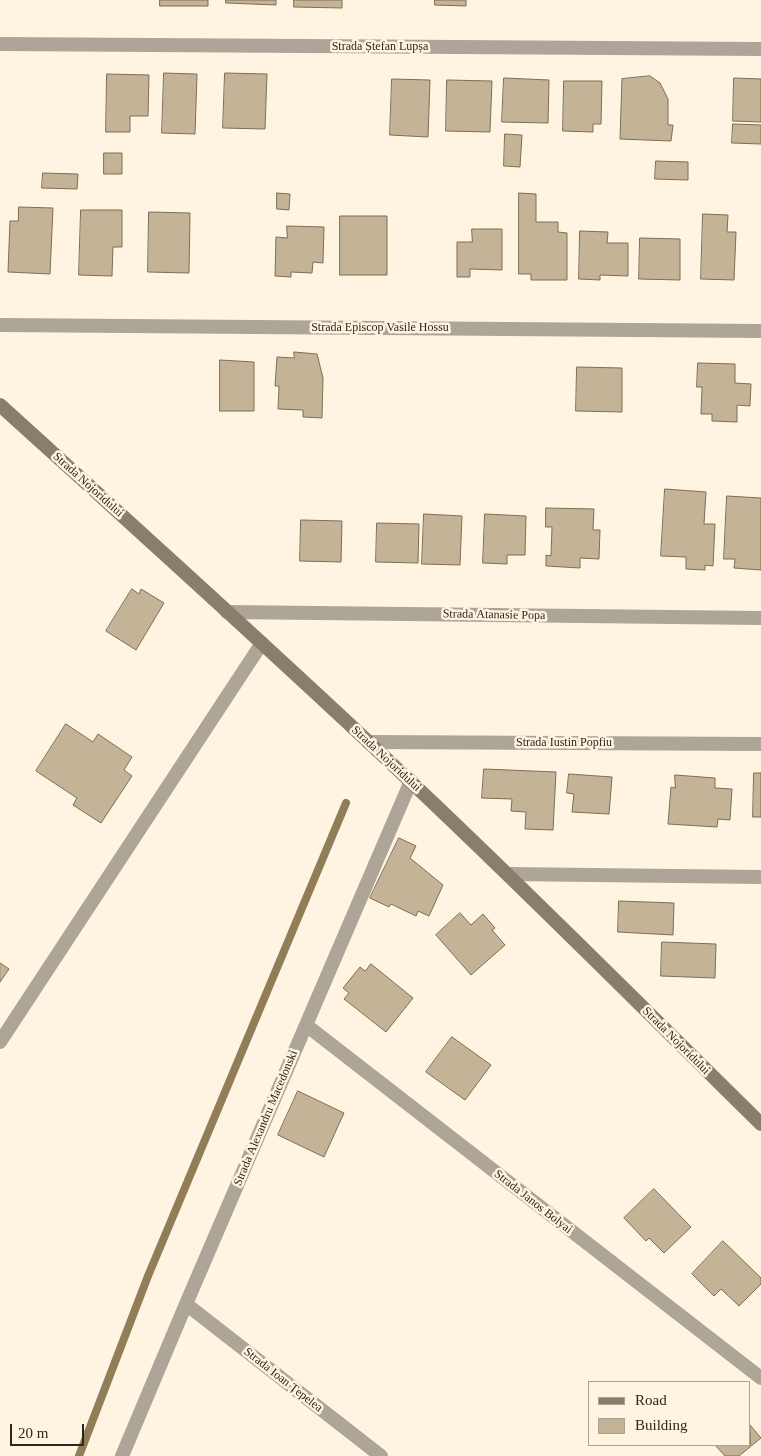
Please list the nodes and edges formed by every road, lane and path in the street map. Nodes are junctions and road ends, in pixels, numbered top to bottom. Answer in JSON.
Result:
{"nodes":[{"id":1,"x":0,"y":44,"type":"edge"},
{"id":2,"x":761,"y":50,"type":"edge"},
{"id":3,"x":0,"y":325,"type":"edge"},
{"id":4,"x":761,"y":331,"type":"edge"},
{"id":5,"x":0,"y":405,"type":"edge"},
{"id":6,"x":227,"y":612,"type":"junction"},
{"id":7,"x":761,"y":618,"type":"edge"},
{"id":8,"x":262,"y":643,"type":"junction"},
{"id":9,"x":368,"y":742,"type":"junction"},
{"id":10,"x":761,"y":744,"type":"edge"},
{"id":11,"x":411,"y":781,"type":"junction"},
{"id":12,"x":508,"y":874,"type":"junction"},
{"id":13,"x":761,"y":877,"type":"edge"},
{"id":14,"x":306,"y":1025,"type":"junction"},
{"id":15,"x":0,"y":1042,"type":"edge"},
{"id":16,"x":761,"y":1124,"type":"edge"},
{"id":17,"x":186,"y":1304,"type":"junction"},
{"id":18,"x":761,"y":1378,"type":"edge"},
{"id":19,"x":122,"y":1456,"type":"edge"},
{"id":20,"x":381,"y":1456,"type":"edge"}],
"edges":[{"from":1,"to":2,"type":"street","name":"Strada Ștefan Lupșa"},
{"from":3,"to":4,"type":"street","name":"Strada Episcop Vasile Hossu"},
{"from":5,"to":6,"type":"main road","name":"Strada Nojoridului"},
{"from":6,"to":7,"type":"street","name":"Strada Atanasie Popa"},
{"from":6,"to":8,"type":"main road","name":"Strada Nojoridului"},
{"from":8,"to":9,"type":"main road","name":"Strada Nojoridului"},
{"from":8,"to":15,"type":"street"},
{"from":9,"to":10,"type":"street","name":"Strada Iustin Popfiu"},
{"from":9,"to":11,"type":"main road","name":"Strada Nojoridului"},
{"from":11,"to":12,"type":"main road","name":"Strada Nojoridului"},
{"from":11,"to":14,"type":"street","name":"Strada Alexandru Macedonski"},
{"from":12,"to":13,"type":"street"},
{"from":12,"to":16,"type":"main road","name":"Strada Nojoridului"},
{"from":14,"to":17,"type":"street","name":"Strada Alexandru Macedonski"},
{"from":14,"to":18,"type":"street","name":"Strada Janos Bolyai"},
{"from":17,"to":19,"type":"street","name":"Strada Alexandru Macedonski"},
{"from":17,"to":20,"type":"street","name":"Strada Ioan Țepelea"}]}
